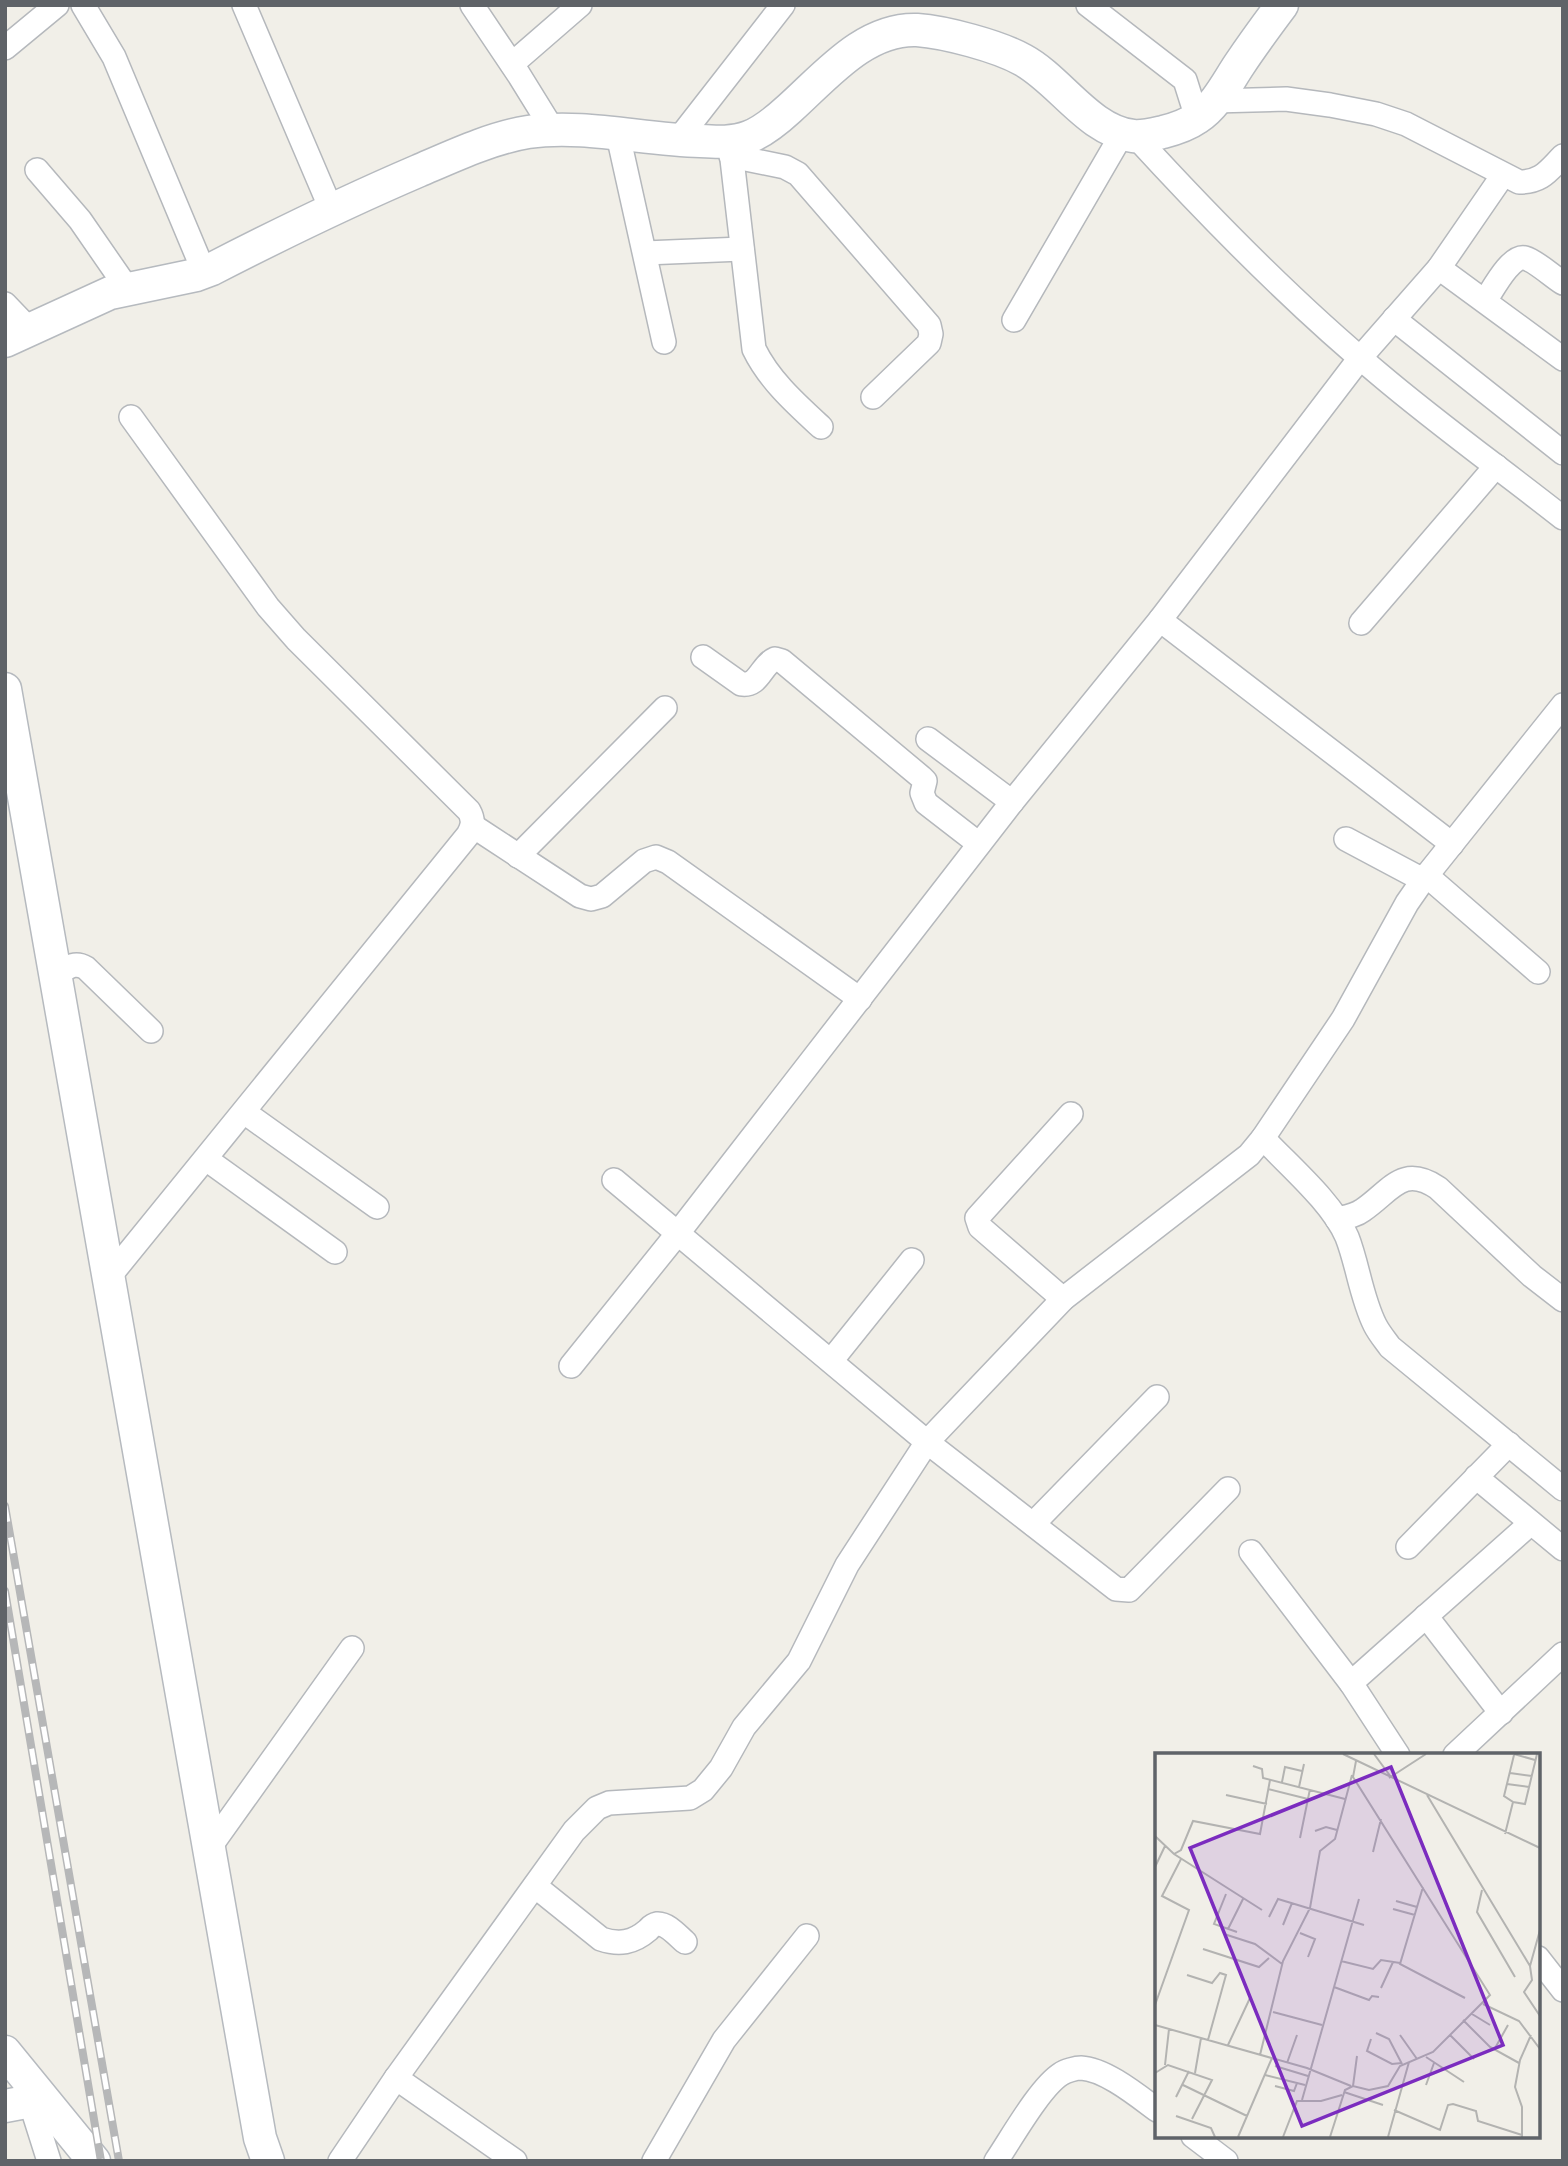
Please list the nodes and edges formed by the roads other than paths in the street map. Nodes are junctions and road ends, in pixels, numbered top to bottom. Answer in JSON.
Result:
{"nodes":[{"id":1,"x":57,"y":5,"type":"edge"},
{"id":2,"x":83,"y":5,"type":"edge"},
{"id":3,"x":244,"y":5,"type":"edge"},
{"id":4,"x":472,"y":5,"type":"edge"},
{"id":5,"x":580,"y":5,"type":"edge"},
{"id":6,"x":783,"y":5,"type":"edge"},
{"id":7,"x":1087,"y":5,"type":"edge"},
{"id":8,"x":1283,"y":5,"type":"edge"},
{"id":9,"x":5,"y":48,"type":"edge"},
{"id":10,"x":512,"y":64,"type":"junction"},
{"id":11,"x":1206,"y":110,"type":"junction"},
{"id":12,"x":553,"y":130,"type":"junction"},
{"id":13,"x":618,"y":135,"type":"junction"},
{"id":14,"x":1129,"y":135,"type":"junction"},
{"id":15,"x":677,"y":141,"type":"junction"},
{"id":16,"x":731,"y":149,"type":"junction"},
{"id":17,"x":1563,"y":156,"type":"edge"},
{"id":18,"x":37,"y":170,"type":"dead end"},
{"id":19,"x":1503,"y":175,"type":"junction"},
{"id":20,"x":331,"y":209,"type":"junction"},
{"id":21,"x":742,"y":249,"type":"junction"},
{"id":22,"x":645,"y":253,"type":"junction"},
{"id":23,"x":1439,"y":268,"type":"junction"},
{"id":24,"x":204,"y":272,"type":"junction"},
{"id":25,"x":1563,"y":283,"type":"edge"},
{"id":26,"x":127,"y":288,"type":"junction"},
{"id":27,"x":1485,"y":302,"type":"junction"},
{"id":28,"x":5,"y":304,"type":"edge"},
{"id":29,"x":1394,"y":319,"type":"junction"},
{"id":30,"x":1014,"y":320,"type":"dead end"},
{"id":31,"x":17,"y":335,"type":"edge"},
{"id":32,"x":664,"y":342,"type":"dead end"},
{"id":33,"x":1360,"y":358,"type":"junction"},
{"id":34,"x":1563,"y":359,"type":"edge"},
{"id":35,"x":873,"y":397,"type":"dead end"},
{"id":36,"x":131,"y":418,"type":"dead end"},
{"id":37,"x":821,"y":427,"type":"dead end"},
{"id":38,"x":1563,"y":453,"type":"edge"},
{"id":39,"x":1496,"y":466,"type":"junction"},
{"id":40,"x":1563,"y":518,"type":"edge"},
{"id":41,"x":1160,"y":620,"type":"junction"},
{"id":42,"x":1361,"y":623,"type":"dead end"},
{"id":43,"x":703,"y":657,"type":"dead end"},
{"id":44,"x":5,"y":689,"type":"edge"},
{"id":45,"x":1563,"y":705,"type":"edge"},
{"id":46,"x":665,"y":708,"type":"dead end"},
{"id":47,"x":928,"y":739,"type":"dead end"},
{"id":48,"x":1012,"y":802,"type":"junction"},
{"id":49,"x":473,"y":826,"type":"junction"},
{"id":50,"x":1346,"y":839,"type":"dead end"},
{"id":51,"x":979,"y":844,"type":"junction"},
{"id":52,"x":1452,"y":844,"type":"junction"},
{"id":53,"x":519,"y":856,"type":"junction"},
{"id":54,"x":1425,"y":878,"type":"junction"},
{"id":55,"x":1538,"y":972,"type":"dead end"},
{"id":56,"x":56,"y":975,"type":"junction"},
{"id":57,"x":860,"y":999,"type":"junction"},
{"id":58,"x":151,"y":1031,"type":"dead end"},
{"id":59,"x":244,"y":1112,"type":"junction"},
{"id":60,"x":1071,"y":1114,"type":"dead end"},
{"id":61,"x":1263,"y":1138,"type":"junction"},
{"id":62,"x":206,"y":1158,"type":"junction"},
{"id":63,"x":614,"y":1180,"type":"dead end"},
{"id":64,"x":377,"y":1207,"type":"dead end"},
{"id":65,"x":1337,"y":1219,"type":"junction"},
{"id":66,"x":678,"y":1233,"type":"junction"},
{"id":67,"x":335,"y":1252,"type":"dead end"},
{"id":68,"x":912,"y":1260,"type":"dead end"},
{"id":69,"x":109,"y":1277,"type":"junction"},
{"id":70,"x":1063,"y":1299,"type":"junction"},
{"id":71,"x":1563,"y":1300,"type":"edge"},
{"id":72,"x":831,"y":1361,"type":"junction"},
{"id":73,"x":570,"y":1366,"type":"dead end"},
{"id":74,"x":1157,"y":1397,"type":"dead end"},
{"id":75,"x":927,"y":1442,"type":"junction"},
{"id":76,"x":1508,"y":1444,"type":"junction"},
{"id":77,"x":1476,"y":1477,"type":"junction"},
{"id":78,"x":1228,"y":1489,"type":"dead end"},
{"id":79,"x":1563,"y":1489,"type":"edge"},
{"id":80,"x":1531,"y":1523,"type":"junction"},
{"id":81,"x":1033,"y":1524,"type":"junction"},
{"id":82,"x":1408,"y":1547,"type":"dead end"},
{"id":83,"x":1563,"y":1549,"type":"edge"},
{"id":84,"x":1251,"y":1552,"type":"dead end"},
{"id":85,"x":1426,"y":1616,"type":"junction"},
{"id":86,"x":352,"y":1648,"type":"dead end"},
{"id":87,"x":1563,"y":1654,"type":"edge"},
{"id":88,"x":1352,"y":1683,"type":"junction"},
{"id":89,"x":1501,"y":1713,"type":"junction"},
{"id":90,"x":1397,"y":1753,"type":"edge"},
{"id":91,"x":1457,"y":1753,"type":"edge"},
{"id":92,"x":210,"y":1847,"type":"junction"},
{"id":93,"x":535,"y":1886,"type":"junction"},
{"id":94,"x":807,"y":1936,"type":"dead end"},
{"id":95,"x":685,"y":1942,"type":"dead end"},
{"id":96,"x":1540,"y":1961,"type":"edge"},
{"id":97,"x":1563,"y":1990,"type":"edge"},
{"id":98,"x":5,"y":2052,"type":"edge"},
{"id":99,"x":396,"y":2078,"type":"junction"},
{"id":100,"x":26,"y":2102,"type":"edge"},
{"id":101,"x":1155,"y":2108,"type":"edge"},
{"id":102,"x":1196,"y":2138,"type":"edge"},
{"id":103,"x":49,"y":2161,"type":"edge"},
{"id":104,"x":94,"y":2161,"type":"edge"},
{"id":105,"x":268,"y":2161,"type":"edge"},
{"id":106,"x":340,"y":2161,"type":"edge"},
{"id":107,"x":515,"y":2161,"type":"edge"},
{"id":108,"x":654,"y":2161,"type":"edge"},
{"id":109,"x":996,"y":2161,"type":"edge"},
{"id":110,"x":1226,"y":2161,"type":"edge"}],
"edges":[{"from":1,"to":9,"type":"street"},
{"from":2,"to":24,"type":"street"},
{"from":3,"to":20,"type":"street"},
{"from":4,"to":10,"type":"street"},
{"from":5,"to":10,"type":"street"},
{"from":6,"to":15,"type":"street"},
{"from":7,"to":11,"type":"street"},
{"from":8,"to":11,"type":"street"},
{"from":10,"to":12,"type":"street"},
{"from":11,"to":14,"type":"street"},
{"from":11,"to":19,"type":"street"},
{"from":12,"to":13,"type":"street"},
{"from":12,"to":20,"type":"street"},
{"from":13,"to":15,"type":"street"},
{"from":13,"to":22,"type":"street"},
{"from":14,"to":16,"type":"street"},
{"from":14,"to":30,"type":"street"},
{"from":14,"to":33,"type":"street"},
{"from":15,"to":16,"type":"street"},
{"from":16,"to":21,"type":"street"},
{"from":16,"to":35,"type":"street"},
{"from":17,"to":19,"type":"street"},
{"from":18,"to":26,"type":"street"},
{"from":19,"to":23,"type":"street"},
{"from":20,"to":24,"type":"street"},
{"from":21,"to":22,"type":"street"},
{"from":21,"to":37,"type":"street"},
{"from":22,"to":32,"type":"street"},
{"from":23,"to":27,"type":"street"},
{"from":23,"to":29,"type":"street"},
{"from":24,"to":26,"type":"street"},
{"from":25,"to":27,"type":"street"},
{"from":26,"to":31,"type":"street"},
{"from":27,"to":34,"type":"street"},
{"from":28,"to":31,"type":"street"},
{"from":29,"to":33,"type":"street"},
{"from":29,"to":38,"type":"street"},
{"from":33,"to":39,"type":"street"},
{"from":33,"to":41,"type":"street"},
{"from":36,"to":49,"type":"street"},
{"from":39,"to":40,"type":"street"},
{"from":39,"to":42,"type":"street"},
{"from":41,"to":48,"type":"street"},
{"from":41,"to":52,"type":"street"},
{"from":43,"to":51,"type":"street"},
{"from":44,"to":56,"type":"street"},
{"from":45,"to":52,"type":"street"},
{"from":46,"to":53,"type":"street"},
{"from":47,"to":48,"type":"street"},
{"from":48,"to":51,"type":"street"},
{"from":49,"to":53,"type":"street"},
{"from":49,"to":59,"type":"street"},
{"from":50,"to":54,"type":"street"},
{"from":51,"to":57,"type":"street"},
{"from":52,"to":54,"type":"street"},
{"from":53,"to":57,"type":"street"},
{"from":54,"to":55,"type":"street"},
{"from":54,"to":61,"type":"street"},
{"from":56,"to":58,"type":"street"},
{"from":56,"to":69,"type":"street"},
{"from":57,"to":66,"type":"street"},
{"from":59,"to":62,"type":"street"},
{"from":59,"to":64,"type":"street"},
{"from":60,"to":70,"type":"street"},
{"from":61,"to":65,"type":"street"},
{"from":61,"to":70,"type":"street"},
{"from":62,"to":67,"type":"street"},
{"from":62,"to":69,"type":"street"},
{"from":63,"to":66,"type":"street"},
{"from":65,"to":71,"type":"street"},
{"from":65,"to":76,"type":"street"},
{"from":66,"to":72,"type":"street"},
{"from":66,"to":73,"type":"street"},
{"from":68,"to":72,"type":"street"},
{"from":69,"to":92,"type":"street"},
{"from":70,"to":75,"type":"street"},
{"from":72,"to":75,"type":"street"},
{"from":74,"to":81,"type":"street"},
{"from":75,"to":81,"type":"street"},
{"from":75,"to":93,"type":"street"},
{"from":76,"to":77,"type":"street"},
{"from":76,"to":79,"type":"street"},
{"from":77,"to":80,"type":"street"},
{"from":77,"to":82,"type":"street"},
{"from":78,"to":81,"type":"street"},
{"from":80,"to":83,"type":"street"},
{"from":80,"to":85,"type":"street"},
{"from":84,"to":88,"type":"street"},
{"from":85,"to":88,"type":"street"},
{"from":85,"to":89,"type":"street"},
{"from":86,"to":92,"type":"street"},
{"from":87,"to":89,"type":"street"},
{"from":88,"to":90,"type":"street"},
{"from":89,"to":91,"type":"street"},
{"from":92,"to":105,"type":"street"},
{"from":93,"to":95,"type":"street"},
{"from":93,"to":99,"type":"street"},
{"from":94,"to":108,"type":"street"},
{"from":96,"to":97,"type":"street"},
{"from":98,"to":100,"type":"street"},
{"from":99,"to":106,"type":"street"},
{"from":99,"to":107,"type":"street"},
{"from":100,"to":103,"type":"street"},
{"from":100,"to":104,"type":"street"},
{"from":101,"to":109,"type":"street"},
{"from":102,"to":110,"type":"street"}]}
